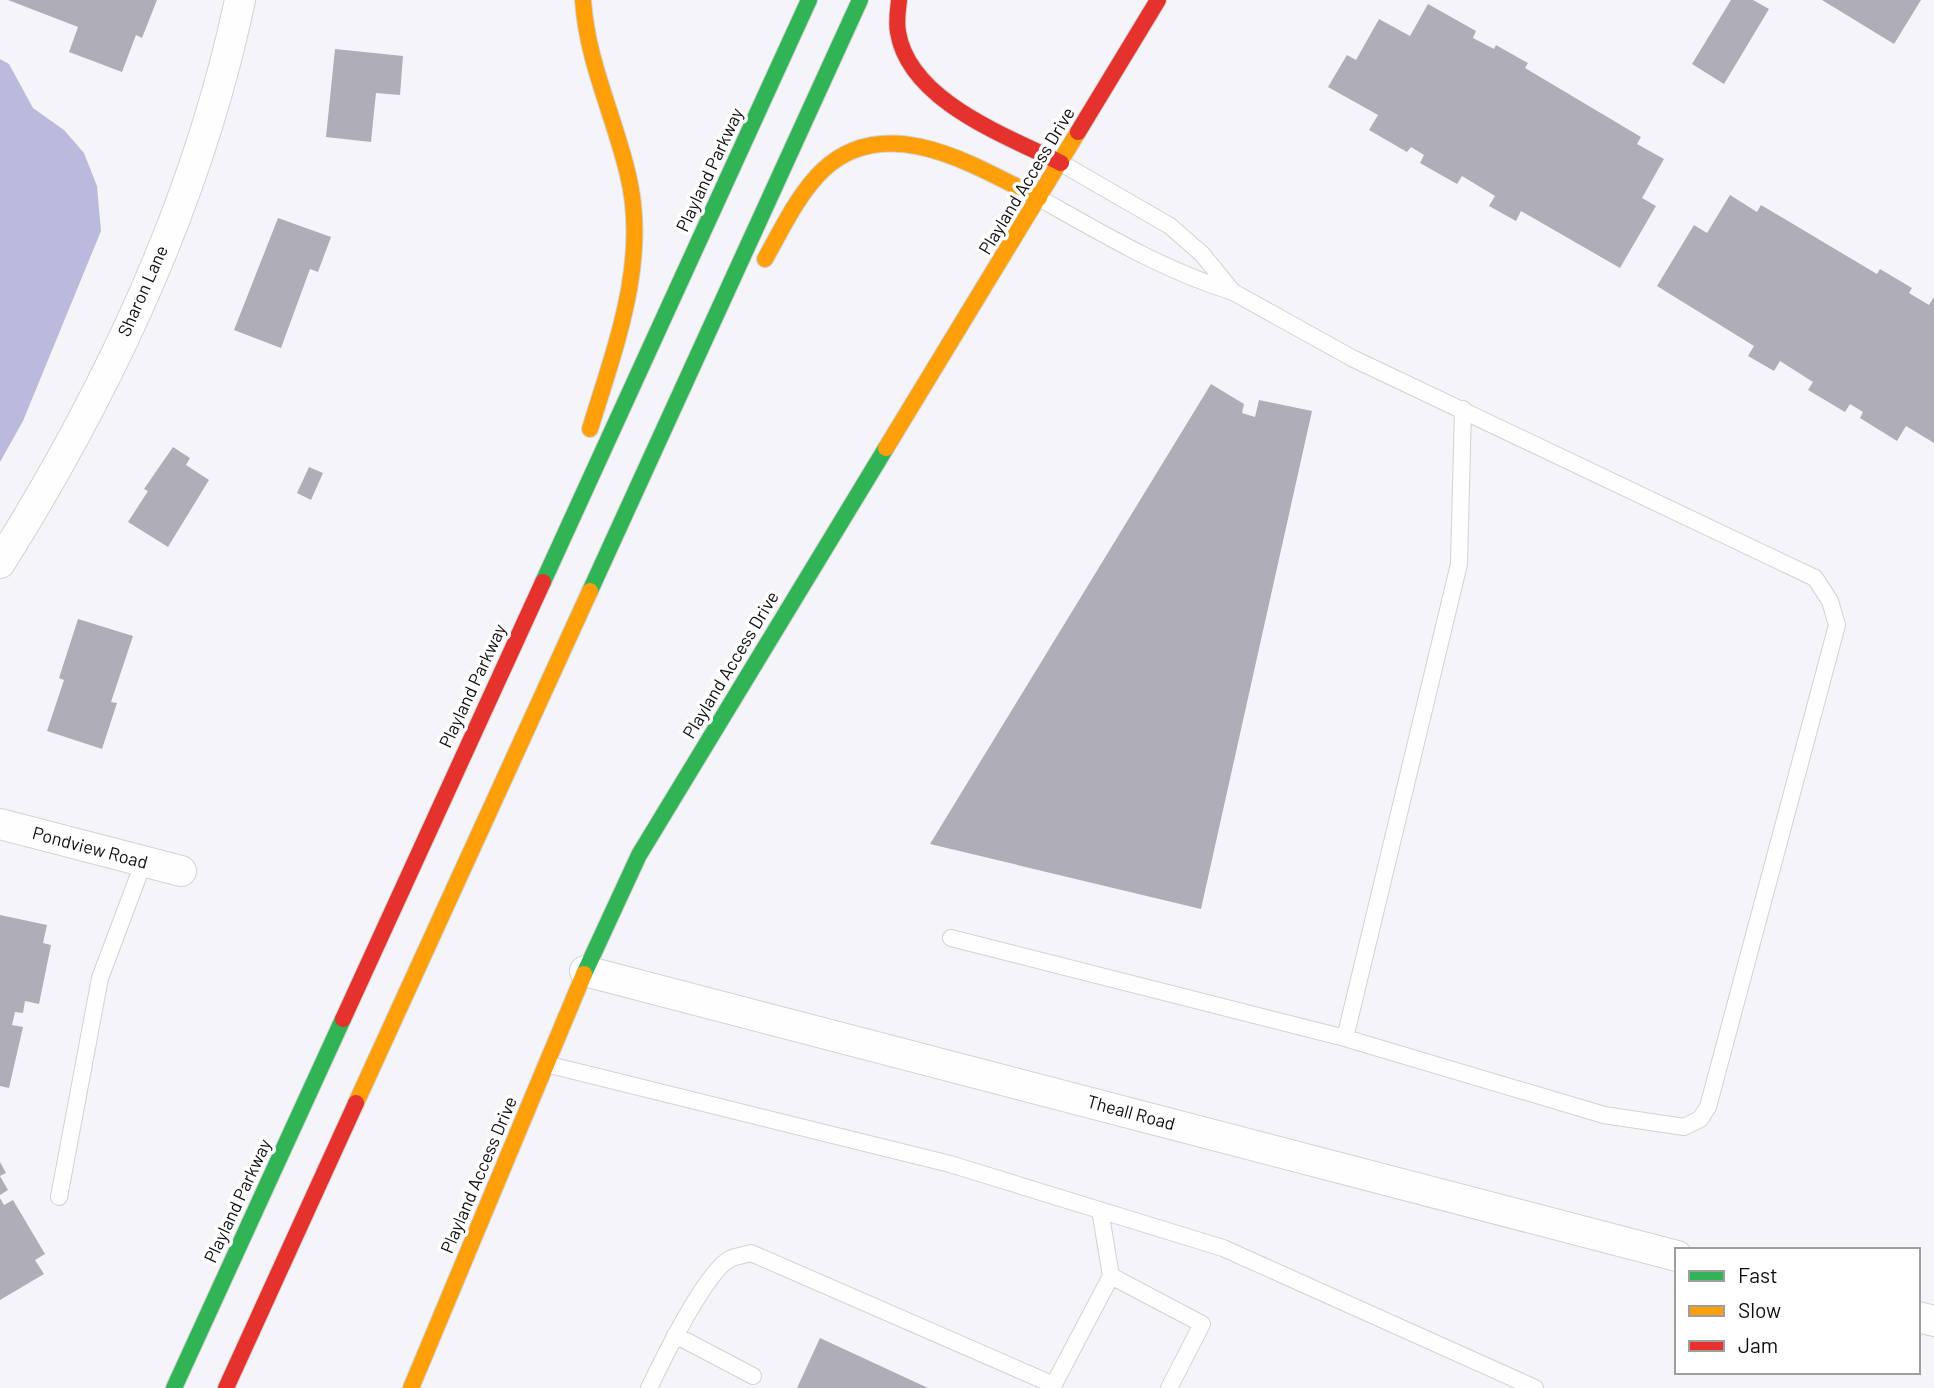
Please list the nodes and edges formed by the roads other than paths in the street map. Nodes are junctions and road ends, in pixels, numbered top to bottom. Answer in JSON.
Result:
{"nodes":[{"id":1,"x":240,"y":0,"type":"edge"},
{"id":2,"x":583,"y":0,"type":"edge"},
{"id":3,"x":809,"y":0,"type":"edge"},
{"id":4,"x":860,"y":0,"type":"edge"},
{"id":5,"x":899,"y":0,"type":"edge"},
{"id":6,"x":1158,"y":0,"type":"edge"},
{"id":7,"x":1061,"y":163,"type":"junction"},
{"id":8,"x":1039,"y":198,"type":"junction"},
{"id":9,"x":760,"y":268,"type":"dead end"},
{"id":10,"x":1233,"y":292,"type":"junction"},
{"id":11,"x":740,"y":303,"type":"dead end"},
{"id":12,"x":1463,"y":410,"type":"junction"},
{"id":13,"x":645,"y":467,"type":"junction"},
{"id":14,"x":0,"y":563,"type":"edge"},
{"id":15,"x":547,"y":570,"type":"junction"},
{"id":16,"x":0,"y":824,"type":"edge"},
{"id":17,"x":144,"y":862,"type":"junction"},
{"id":18,"x":181,"y":871,"type":"dead end"},
{"id":19,"x":951,"y":938,"type":"dead end"},
{"id":20,"x":585,"y":971,"type":"junction"},
{"id":21,"x":1345,"y":1038,"type":"junction"},
{"id":22,"x":546,"y":1064,"type":"junction"},
{"id":23,"x":60,"y":1197,"type":"dead end"},
{"id":24,"x":1100,"y":1210,"type":"junction"},
{"id":25,"x":1675,"y":1255,"type":"edge"},
{"id":26,"x":1111,"y":1276,"type":"junction"},
{"id":27,"x":675,"y":1335,"type":"junction"},
{"id":28,"x":753,"y":1376,"type":"dead end"},
{"id":29,"x":1519,"y":1384,"type":"edge"},
{"id":30,"x":1053,"y":1387,"type":"edge"},
{"id":31,"x":174,"y":1388,"type":"edge"},
{"id":32,"x":226,"y":1388,"type":"edge"},
{"id":33,"x":411,"y":1388,"type":"edge"},
{"id":34,"x":649,"y":1388,"type":"edge"},
{"id":35,"x":1169,"y":1388,"type":"edge"},
{"id":36,"x":1535,"y":1388,"type":"edge"}],
"edges":[{"from":1,"to":14,"type":"street","name":"Sharon Lane"},
{"from":2,"to":15,"type":"main road"},
{"from":3,"to":15,"type":"main road","name":"Playland Parkway"},
{"from":4,"to":13,"type":"main road"},
{"from":5,"to":7,"type":"main road"},
{"from":6,"to":7,"type":"main road","name":"Playland Access Drive"},
{"from":7,"to":8,"type":"main road","name":"Playland Access Drive"},
{"from":7,"to":10,"type":"lane"},
{"from":8,"to":9,"type":"main road"},
{"from":8,"to":10,"type":"lane"},
{"from":8,"to":20,"type":"main road","name":"Playland Access Drive"},
{"from":10,"to":12,"type":"lane"},
{"from":11,"to":13,"type":"main road"},
{"from":12,"to":21,"type":"lane"},
{"from":12,"to":21,"type":"lane"},
{"from":13,"to":32,"type":"main road"},
{"from":15,"to":31,"type":"main road","name":"Playland Parkway"},
{"from":16,"to":17,"type":"street","name":"Pondview Road"},
{"from":17,"to":18,"type":"street","name":"Pondview Road"},
{"from":17,"to":23,"type":"lane"},
{"from":19,"to":21,"type":"lane"},
{"from":20,"to":22,"type":"main road","name":"Playland Access Drive"},
{"from":20,"to":25,"type":"street","name":"Theall Road"},
{"from":22,"to":24,"type":"lane"},
{"from":22,"to":33,"type":"main road","name":"Playland Access Drive"},
{"from":24,"to":26,"type":"lane"},
{"from":24,"to":29,"type":"lane"},
{"from":26,"to":30,"type":"lane"},
{"from":26,"to":35,"type":"lane"},
{"from":27,"to":28,"type":"lane"},
{"from":27,"to":30,"type":"lane"},
{"from":27,"to":34,"type":"lane"},
{"from":29,"to":36,"type":"lane"}]}
